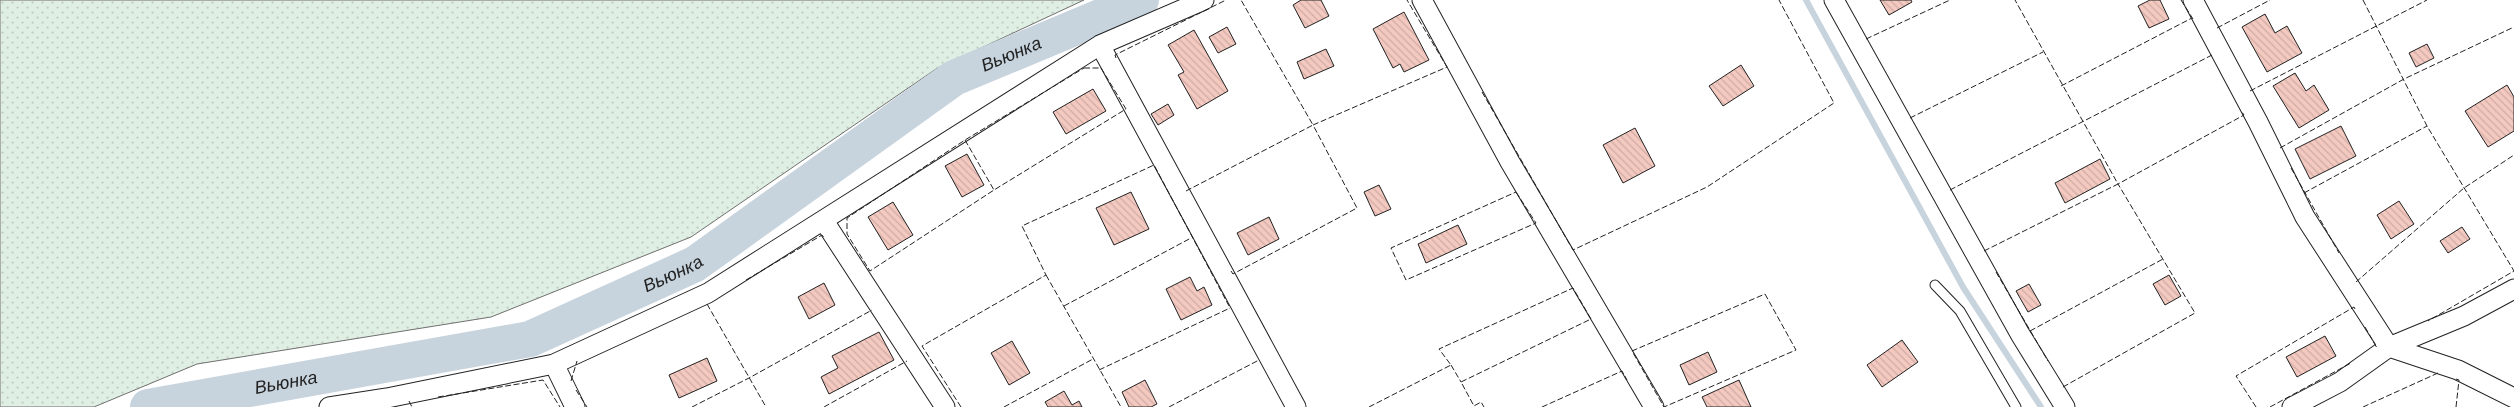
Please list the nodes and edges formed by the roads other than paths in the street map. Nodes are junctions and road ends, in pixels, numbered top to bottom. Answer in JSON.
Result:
{"nodes":[{"id":1,"x":1204,"y":0,"type":"edge"},
{"id":2,"x":1422,"y":0,"type":"edge"},
{"id":3,"x":1834,"y":0,"type":"edge"},
{"id":4,"x":2193,"y":0,"type":"edge"},
{"id":5,"x":1100,"y":45,"type":"junction"},
{"id":6,"x":824,"y":221,"type":"junction"},
{"id":7,"x":1935,"y":285,"type":"dead end"},
{"id":8,"x":2514,"y":289,"type":"edge"},
{"id":9,"x":2389,"y":347,"type":"junction"},
{"id":10,"x":554,"y":364,"type":"junction"},
{"id":11,"x":2514,"y":398,"type":"edge"},
{"id":12,"x":329,"y":407,"type":"edge"},
{"id":13,"x":574,"y":407,"type":"edge"},
{"id":14,"x":944,"y":407,"type":"edge"},
{"id":15,"x":1296,"y":407,"type":"edge"},
{"id":16,"x":1654,"y":407,"type":"edge"},
{"id":17,"x":2016,"y":407,"type":"edge"},
{"id":18,"x":2065,"y":407,"type":"edge"},
{"id":19,"x":2292,"y":407,"type":"edge"}],
"edges":[{"from":1,"to":5,"type":"street"},
{"from":2,"to":16,"type":"street"},
{"from":3,"to":18,"type":"street"},
{"from":4,"to":9,"type":"street"},
{"from":5,"to":6,"type":"street"},
{"from":5,"to":15,"type":"street"},
{"from":6,"to":10,"type":"street"},
{"from":6,"to":14,"type":"street"},
{"from":7,"to":17,"type":"lane"},
{"from":8,"to":9,"type":"street"},
{"from":9,"to":11,"type":"street"},
{"from":9,"to":19,"type":"street"},
{"from":10,"to":12,"type":"street"},
{"from":10,"to":13,"type":"street"}]}
